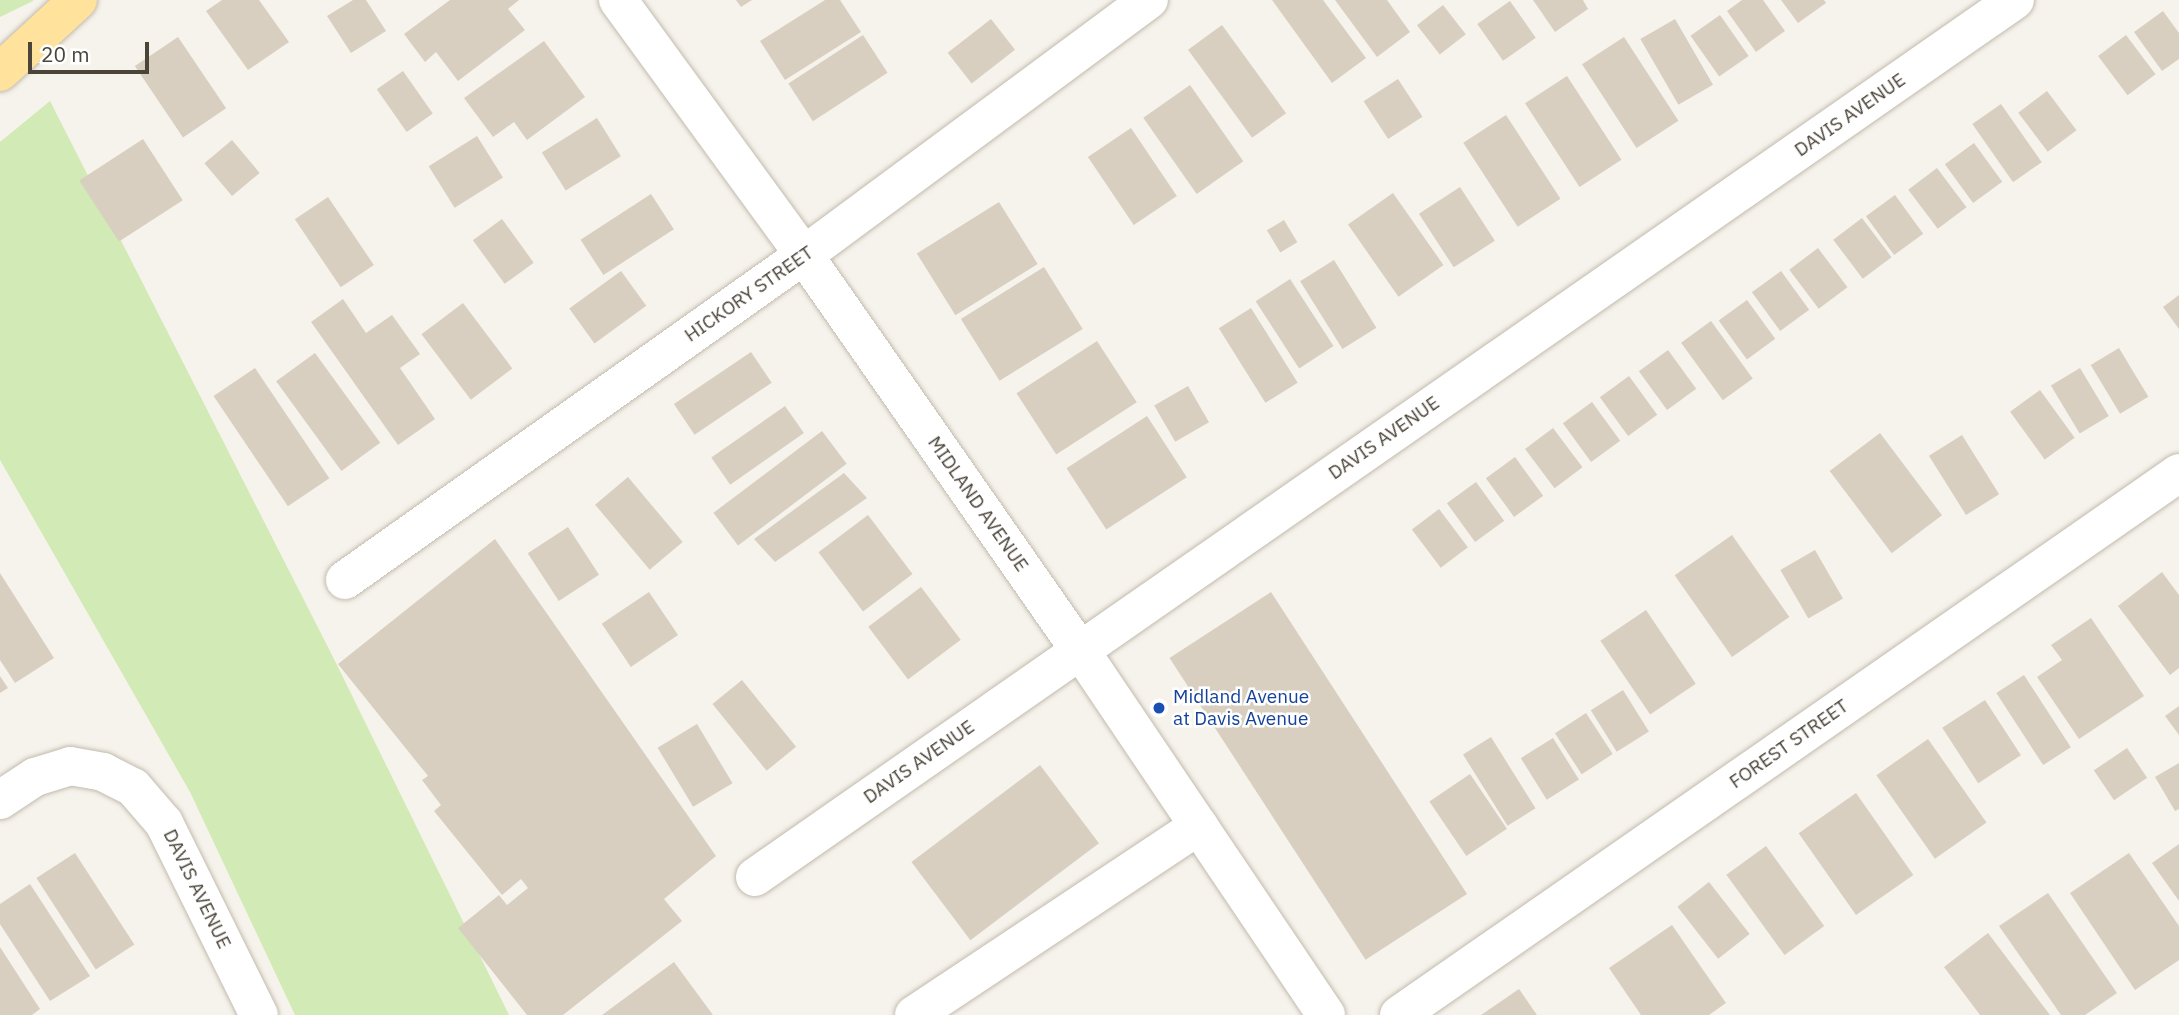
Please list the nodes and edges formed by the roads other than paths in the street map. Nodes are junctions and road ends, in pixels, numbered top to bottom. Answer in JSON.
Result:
{"nodes":[{"id":1,"x":78,"y":0,"type":"edge"},
{"id":2,"x":618,"y":0,"type":"edge"},
{"id":3,"x":1149,"y":0,"type":"edge"},
{"id":4,"x":2015,"y":0,"type":"edge"},
{"id":5,"x":7,"y":66,"type":"edge"},
{"id":6,"x":804,"y":256,"type":"junction"},
{"id":7,"x":2179,"y":473,"type":"edge"},
{"id":8,"x":345,"y":580,"type":"dead end"},
{"id":9,"x":1080,"y":649,"type":"junction"},
{"id":10,"x":0,"y":800,"type":"edge"},
{"id":11,"x":1199,"y":826,"type":"junction"},
{"id":12,"x":755,"y":877,"type":"dead end"},
{"id":13,"x":259,"y":1015,"type":"edge"},
{"id":14,"x":915,"y":1015,"type":"edge"},
{"id":15,"x":1326,"y":1015,"type":"edge"},
{"id":16,"x":1399,"y":1015,"type":"edge"}],
"edges":[{"from":1,"to":5,"type":"main road"},
{"from":2,"to":6,"type":"street","name":"MIDLAND AVENUE"},
{"from":3,"to":6,"type":"street","name":"HICKORY STREET"},
{"from":4,"to":9,"type":"street","name":"DAVIS AVENUE"},
{"from":6,"to":8,"type":"street","name":"HICKORY STREET"},
{"from":6,"to":9,"type":"street","name":"MIDLAND AVENUE"},
{"from":7,"to":16,"type":"street","name":"FOREST STREET"},
{"from":9,"to":11,"type":"street","name":"MIDLAND AVENUE"},
{"from":9,"to":12,"type":"street","name":"DAVIS AVENUE"},
{"from":10,"to":13,"type":"street","name":"DAVIS AVENUE"},
{"from":11,"to":14,"type":"street"},
{"from":11,"to":15,"type":"street","name":"MIDLAND AVENUE"}]}
